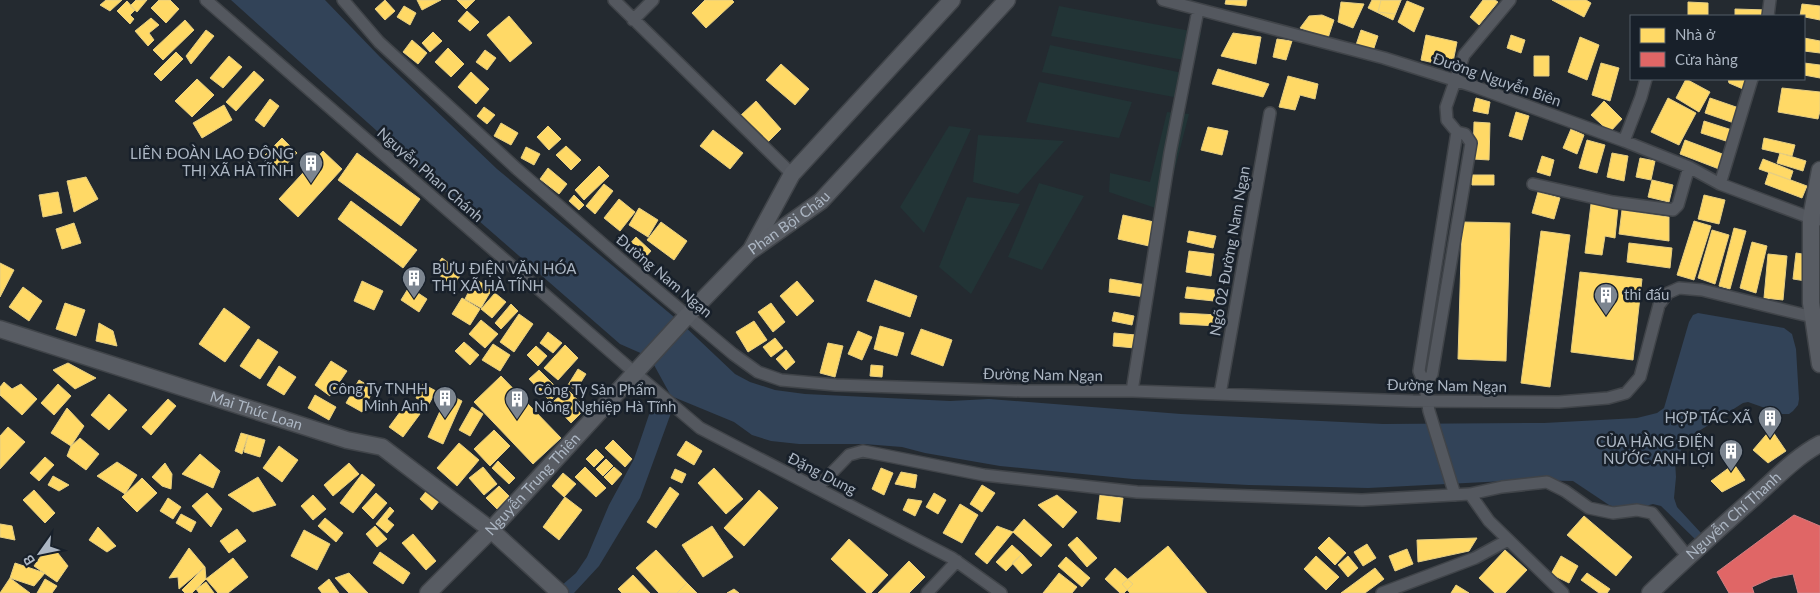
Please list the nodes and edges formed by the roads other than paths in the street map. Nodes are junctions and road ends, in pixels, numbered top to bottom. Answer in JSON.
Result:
{"nodes":[{"id":1,"x":206,"y":0,"type":"edge"},
{"id":2,"x":343,"y":0,"type":"edge"},
{"id":3,"x":614,"y":0,"type":"edge"},
{"id":4,"x":653,"y":0,"type":"edge"},
{"id":5,"x":952,"y":0,"type":"edge"},
{"id":6,"x":1007,"y":0,"type":"edge"},
{"id":7,"x":1163,"y":0,"type":"edge"},
{"id":8,"x":1510,"y":0,"type":"edge"},
{"id":9,"x":1770,"y":0,"type":"edge"},
{"id":10,"x":1182,"y":2,"type":"edge"},
{"id":11,"x":1198,"y":10,"type":"junction"},
{"id":12,"x":1768,"y":15,"type":"edge"},
{"id":13,"x":633,"y":20,"type":"junction"},
{"id":14,"x":1456,"y":80,"type":"junction"},
{"id":15,"x":1646,"y":80,"type":"edge"},
{"id":16,"x":1752,"y":80,"type":"edge"},
{"id":17,"x":1270,"y":113,"type":"dead end"},
{"id":18,"x":1457,"y":132,"type":"junction"},
{"id":19,"x":1624,"y":141,"type":"junction"},
{"id":20,"x":1688,"y":167,"type":"junction"},
{"id":21,"x":1820,"y":170,"type":"edge"},
{"id":22,"x":792,"y":174,"type":"junction"},
{"id":23,"x":1533,"y":184,"type":"dead end"},
{"id":24,"x":1720,"y":184,"type":"junction"},
{"id":25,"x":1816,"y":219,"type":"edge"},
{"id":26,"x":749,"y":252,"type":"junction"},
{"id":27,"x":687,"y":316,"type":"junction"},
{"id":28,"x":1813,"y":317,"type":"junction"},
{"id":29,"x":0,"y":329,"type":"edge"},
{"id":30,"x":1820,"y":364,"type":"edge"},
{"id":31,"x":635,"y":373,"type":"junction"},
{"id":32,"x":1425,"y":385,"type":"junction"},
{"id":33,"x":1132,"y":391,"type":"junction"},
{"id":34,"x":1220,"y":394,"type":"junction"},
{"id":35,"x":1428,"y":406,"type":"junction"},
{"id":36,"x":1820,"y":444,"type":"edge"},
{"id":37,"x":818,"y":488,"type":"junction"},
{"id":38,"x":1453,"y":490,"type":"junction"},
{"id":39,"x":1470,"y":494,"type":"junction"},
{"id":40,"x":491,"y":530,"type":"junction"},
{"id":41,"x":1508,"y":540,"type":"junction"},
{"id":42,"x":1688,"y":557,"type":"junction"},
{"id":43,"x":957,"y":561,"type":"junction"},
{"id":44,"x":557,"y":590,"type":"edge"},
{"id":45,"x":428,"y":593,"type":"edge"},
{"id":46,"x":927,"y":593,"type":"edge"},
{"id":47,"x":1001,"y":593,"type":"edge"},
{"id":48,"x":1382,"y":593,"type":"edge"},
{"id":49,"x":1563,"y":593,"type":"edge"},
{"id":50,"x":1650,"y":593,"type":"edge"}],
"edges":[{"from":1,"to":31,"type":"street","name":"Nguyễn Phan Chánh"},
{"from":2,"to":27,"type":"street","name":"Đường Nam Ngạn"},
{"from":3,"to":13,"type":"street"},
{"from":4,"to":13,"type":"street"},
{"from":5,"to":22,"type":"street","name":"Phan Bội Châu"},
{"from":6,"to":26,"type":"street","name":"Phan Bội Châu"},
{"from":7,"to":10,"type":"street","name":"Đường Nguyễn Biên"},
{"from":8,"to":14,"type":"street"},
{"from":9,"to":12,"type":"street"},
{"from":10,"to":11,"type":"street","name":"Đường Nguyễn Biên"},
{"from":11,"to":14,"type":"street","name":"Đường Nguyễn Biên"},
{"from":11,"to":33,"type":"street"},
{"from":13,"to":22,"type":"street"},
{"from":14,"to":18,"type":"street"},
{"from":14,"to":19,"type":"street","name":"Đường Nguyễn Biên"},
{"from":15,"to":19,"type":"street"},
{"from":16,"to":24,"type":"street"},
{"from":17,"to":34,"type":"street","name":"Ngõ 02 Đường Nam Ngạn"},
{"from":18,"to":32,"type":"street"},
{"from":18,"to":32,"type":"street"},
{"from":19,"to":20,"type":"street","name":"Đường Nguyễn Biên"},
{"from":20,"to":23,"type":"street"},
{"from":20,"to":24,"type":"street","name":"Đường Nguyễn Biên"},
{"from":21,"to":25,"type":"street"},
{"from":22,"to":26,"type":"street","name":"Phan Bội Châu"},
{"from":24,"to":25,"type":"street","name":"Đường Nguyễn Biên"},
{"from":25,"to":28,"type":"street"},
{"from":26,"to":27,"type":"street","name":"Nguyễn Trung Thiên"},
{"from":27,"to":31,"type":"street","name":"Nguyễn Trung Thiên"},
{"from":27,"to":33,"type":"street","name":"Đường Nam Ngạn"},
{"from":28,"to":30,"type":"street"},
{"from":28,"to":35,"type":"street","name":"Đường Nam Ngạn"},
{"from":29,"to":40,"type":"street","name":"Mai Thúc Loan"},
{"from":31,"to":37,"type":"street","name":"Đặng Dung"},
{"from":31,"to":40,"type":"street","name":"Nguyễn Trung Thiên"},
{"from":32,"to":35,"type":"street"},
{"from":33,"to":34,"type":"street","name":"Đường Nam Ngạn"},
{"from":34,"to":35,"type":"street","name":"Đường Nam Ngạn"},
{"from":35,"to":38,"type":"street"},
{"from":36,"to":42,"type":"street","name":"Nguyễn Chí Thanh"},
{"from":37,"to":38,"type":"street"},
{"from":37,"to":43,"type":"street","name":"Đặng Dung"},
{"from":38,"to":39,"type":"street"},
{"from":39,"to":41,"type":"street"},
{"from":39,"to":42,"type":"street"},
{"from":40,"to":44,"type":"street","name":"Mai Thúc Loan"},
{"from":40,"to":45,"type":"street","name":"Nguyễn Trung Thiên"},
{"from":41,"to":48,"type":"street"},
{"from":41,"to":49,"type":"street"},
{"from":42,"to":50,"type":"street","name":"Nguyễn Chí Thanh"},
{"from":43,"to":46,"type":"street"},
{"from":43,"to":47,"type":"street","name":"Đặng Dung"}]}
